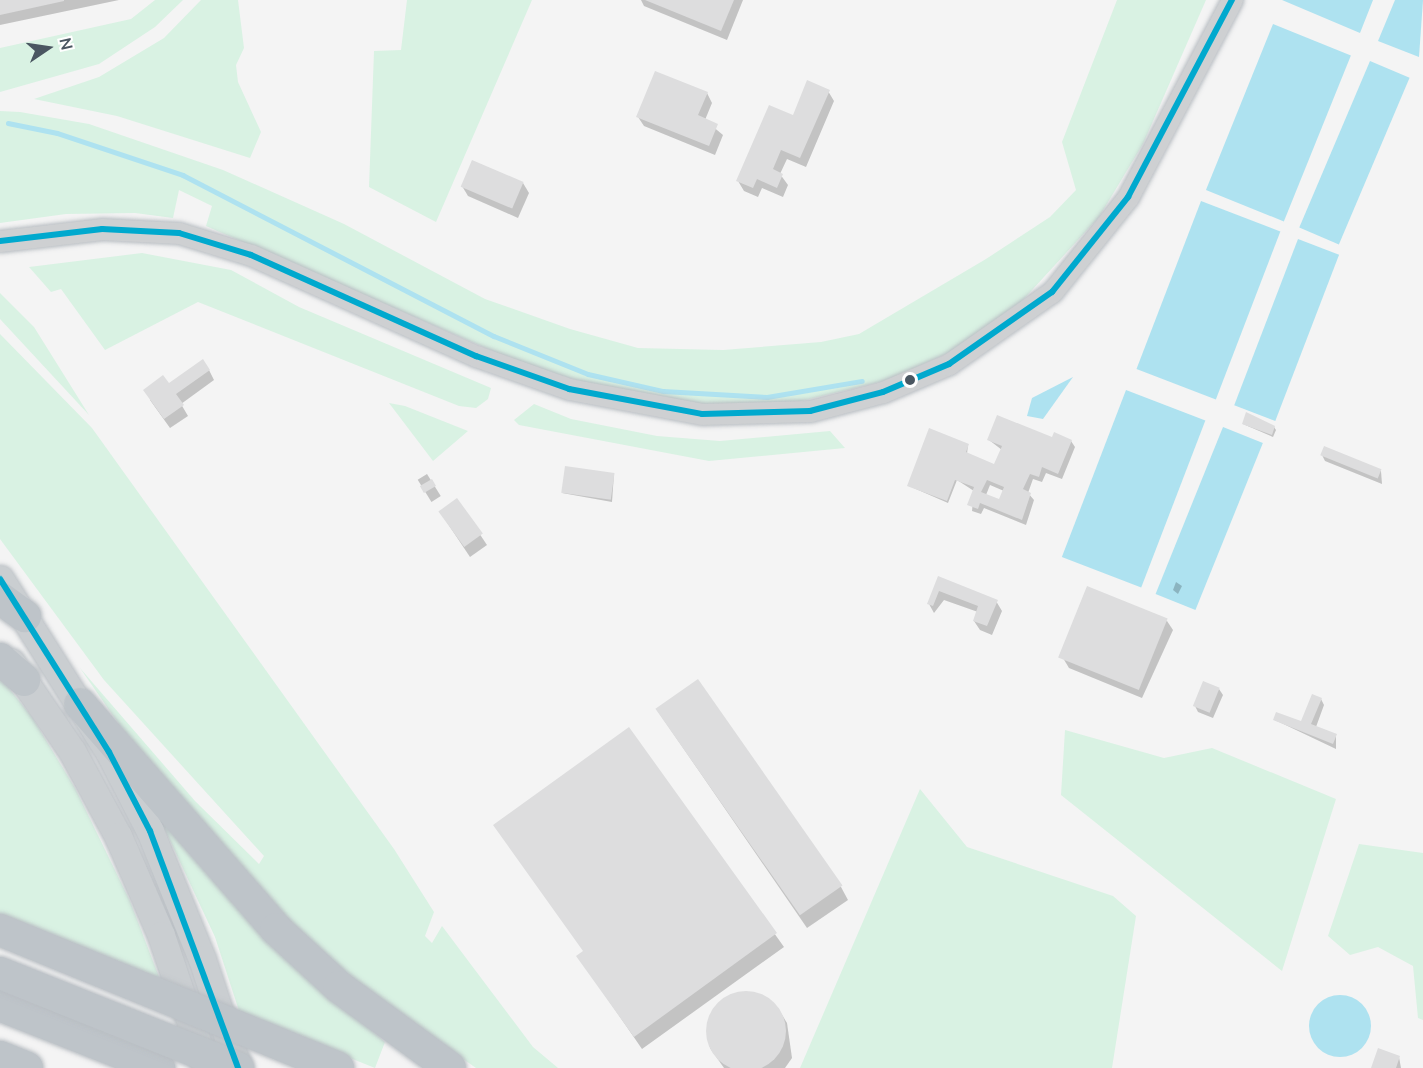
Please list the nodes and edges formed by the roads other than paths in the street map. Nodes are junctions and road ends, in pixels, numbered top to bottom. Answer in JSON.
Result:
{"nodes":[{"id":1,"x":1232,"y":0,"type":"edge"},
{"id":2,"x":0,"y":241,"type":"edge"},
{"id":3,"x":0,"y":579,"type":"edge"},
{"id":4,"x":0,"y":598,"type":"edge"},
{"id":5,"x":25,"y":616,"type":"junction"},
{"id":6,"x":0,"y":647,"type":"edge"},
{"id":7,"x":0,"y":659,"type":"edge"},
{"id":8,"x":24,"y":680,"type":"junction"},
{"id":9,"x":80,"y":704,"type":"junction"},
{"id":10,"x":0,"y":930,"type":"edge"},
{"id":11,"x":0,"y":973,"type":"edge"},
{"id":12,"x":0,"y":1005,"type":"edge"},
{"id":13,"x":0,"y":1025,"type":"edge"},
{"id":14,"x":0,"y":1058,"type":"edge"},
{"id":15,"x":27,"y":1068,"type":"edge"},
{"id":16,"x":109,"y":1068,"type":"edge"},
{"id":17,"x":159,"y":1068,"type":"edge"},
{"id":18,"x":206,"y":1068,"type":"edge"},
{"id":19,"x":238,"y":1068,"type":"edge"},
{"id":20,"x":338,"y":1068,"type":"edge"},
{"id":21,"x":450,"y":1068,"type":"edge"}],
"edges":[{"from":1,"to":2,"type":"street"},
{"from":3,"to":5,"type":"main road"},
{"from":4,"to":5,"type":"highway"},
{"from":5,"to":9,"type":"main road"},
{"from":6,"to":8,"type":"main road"},
{"from":7,"to":8,"type":"highway"},
{"from":8,"to":18,"type":"main road"},
{"from":9,"to":19,"type":"main road"},
{"from":9,"to":21,"type":"highway"},
{"from":10,"to":20,"type":"highway","bridge":true},
{"from":11,"to":19,"type":"highway","bridge":true},
{"from":12,"to":17,"type":"highway"},
{"from":13,"to":16,"type":"highway"},
{"from":14,"to":15,"type":"highway"}]}
